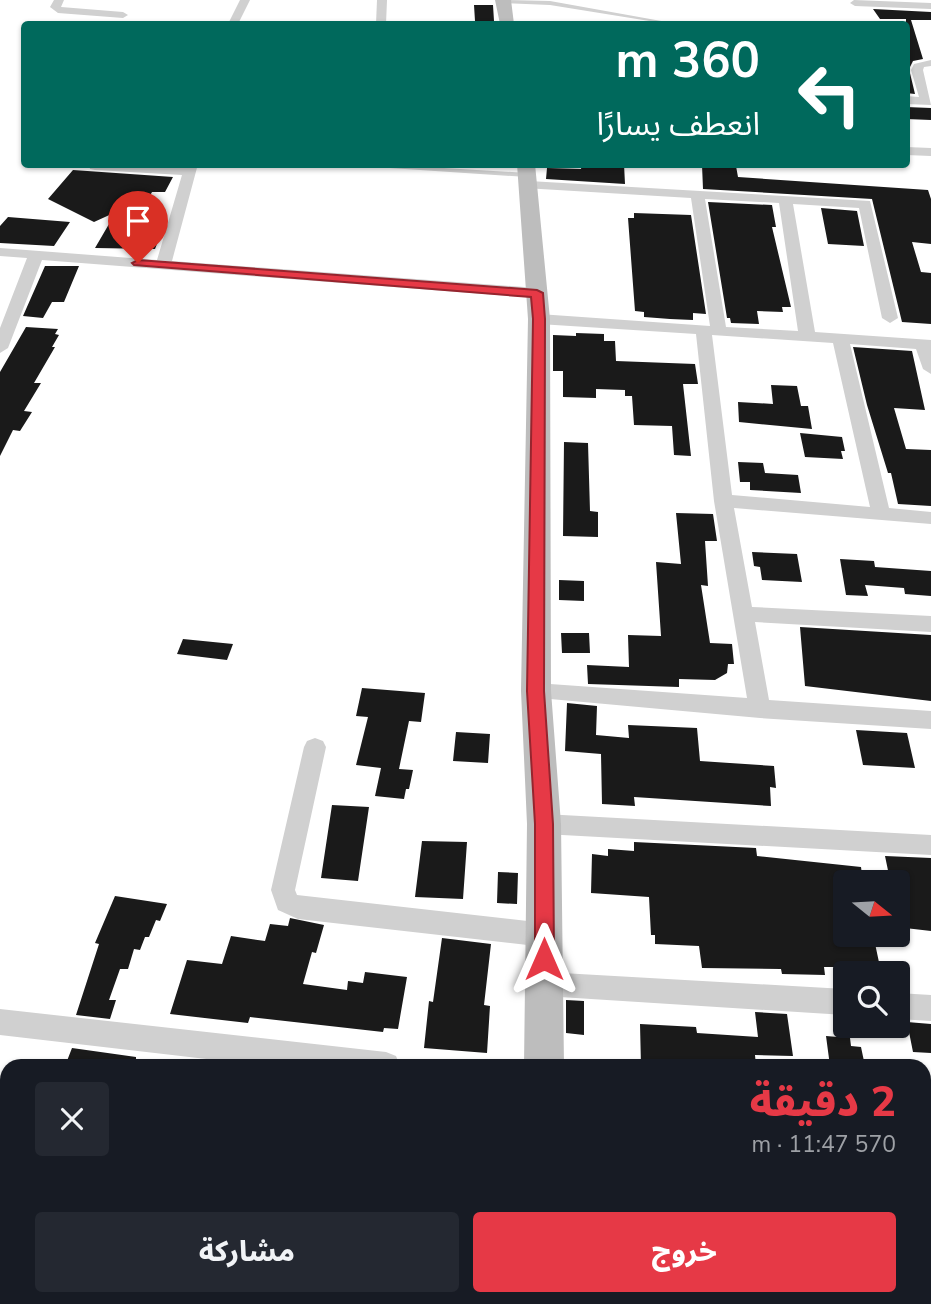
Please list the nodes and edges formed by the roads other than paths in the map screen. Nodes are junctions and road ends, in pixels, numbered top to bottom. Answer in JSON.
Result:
{"nodes":[{"id":1,"x":60,"y":0,"type":"edge"},
{"id":2,"x":245,"y":0,"type":"edge"},
{"id":3,"x":382,"y":0,"type":"edge"},
{"id":4,"x":503,"y":1,"type":"edge"},
{"id":5,"x":855,"y":3,"type":"dead end"},
{"id":6,"x":931,"y":6,"type":"edge"},
{"id":7,"x":124,"y":15,"type":"dead end"},
{"id":8,"x":234,"y":21,"type":"edge"},
{"id":9,"x":381,"y":21,"type":"edge"},
{"id":10,"x":506,"y":21,"type":"edge"},
{"id":11,"x":657,"y":21,"type":"edge"},
{"id":12,"x":931,"y":63,"type":"edge"},
{"id":13,"x":910,"y":100,"type":"edge"},
{"id":14,"x":928,"y":101,"type":"edge"},
{"id":15,"x":910,"y":151,"type":"edge"},
{"id":16,"x":931,"y":152,"type":"edge"},
{"id":17,"x":191,"y":168,"type":"edge"},
{"id":18,"x":404,"y":168,"type":"edge"},
{"id":19,"x":527,"y":175,"type":"edge"},
{"id":20,"x":697,"y":194,"type":"junction"},
{"id":21,"x":785,"y":200,"type":"junction"},
{"id":22,"x":0,"y":252,"type":"edge"},
{"id":23,"x":36,"y":255,"type":"junction"},
{"id":24,"x":163,"y":265,"type":"junction"},
{"id":25,"x":538,"y":306,"type":"junction"},
{"id":26,"x":890,"y":318,"type":"dead end"},
{"id":27,"x":710,"y":329,"type":"junction"},
{"id":28,"x":807,"y":335,"type":"junction"},
{"id":29,"x":840,"y":338,"type":"junction"},
{"id":30,"x":927,"y":344,"type":"edge"},
{"id":31,"x":0,"y":348,"type":"edge"},
{"id":32,"x":931,"y":369,"type":"edge"},
{"id":33,"x":723,"y":501,"type":"junction"},
{"id":34,"x":881,"y":514,"type":"junction"},
{"id":35,"x":931,"y":517,"type":"edge"},
{"id":36,"x":744,"y":614,"type":"junction"},
{"id":37,"x":931,"y":624,"type":"edge"},
{"id":38,"x":536,"y":691,"type":"junction"},
{"id":39,"x":760,"y":709,"type":"junction"},
{"id":40,"x":931,"y":720,"type":"edge"},
{"id":41,"x":315,"y":747,"type":"dead end"},
{"id":42,"x":544,"y":824,"type":"junction"},
{"id":43,"x":931,"y":845,"type":"edge"},
{"id":44,"x":545,"y":935,"type":"junction"},
{"id":45,"x":544,"y":984,"type":"junction"},
{"id":46,"x":833,"y":1001,"type":"edge"},
{"id":47,"x":910,"y":1007,"type":"edge"},
{"id":48,"x":931,"y":1008,"type":"edge"},
{"id":49,"x":0,"y":1022,"type":"edge"},
{"id":50,"x":221,"y":1057,"type":"edge"},
{"id":51,"x":258,"y":1059,"type":"edge"},
{"id":52,"x":544,"y":1059,"type":"edge"}],
"edges":[{"from":1,"to":7,"type":"street"},
{"from":2,"to":8,"type":"street"},
{"from":3,"to":9,"type":"street"},
{"from":4,"to":10,"type":"main road"},
{"from":4,"to":11,"type":"lane"},
{"from":5,"to":6,"type":"street"},
{"from":12,"to":14,"type":"street"},
{"from":13,"to":14,"type":"street"},
{"from":15,"to":16,"type":"street"},
{"from":17,"to":24,"type":"street"},
{"from":18,"to":19,"type":"lane"},
{"from":19,"to":20,"type":"street"},
{"from":19,"to":25,"type":"main road"},
{"from":20,"to":21,"type":"street"},
{"from":20,"to":27,"type":"street"},
{"from":21,"to":26,"type":"street"},
{"from":21,"to":28,"type":"street"},
{"from":22,"to":23,"type":"street"},
{"from":23,"to":24,"type":"street"},
{"from":23,"to":31,"type":"street"},
{"from":24,"to":25,"type":"street"},
{"from":25,"to":27,"type":"street"},
{"from":25,"to":38,"type":"main road"},
{"from":27,"to":28,"type":"street"},
{"from":27,"to":33,"type":"street"},
{"from":28,"to":29,"type":"street"},
{"from":29,"to":30,"type":"street"},
{"from":29,"to":34,"type":"street"},
{"from":30,"to":32,"type":"street"},
{"from":33,"to":34,"type":"street"},
{"from":33,"to":36,"type":"street"},
{"from":34,"to":35,"type":"street"},
{"from":36,"to":37,"type":"street"},
{"from":36,"to":39,"type":"street"},
{"from":38,"to":39,"type":"street"},
{"from":38,"to":42,"type":"main road"},
{"from":39,"to":40,"type":"street"},
{"from":41,"to":44,"type":"street"},
{"from":42,"to":43,"type":"street"},
{"from":42,"to":44,"type":"main road"},
{"from":44,"to":45,"type":"main road"},
{"from":45,"to":46,"type":"street"},
{"from":45,"to":52,"type":"main road"},
{"from":47,"to":48,"type":"street"},
{"from":49,"to":50,"type":"street"},
{"from":50,"to":51,"type":"street"}]}
